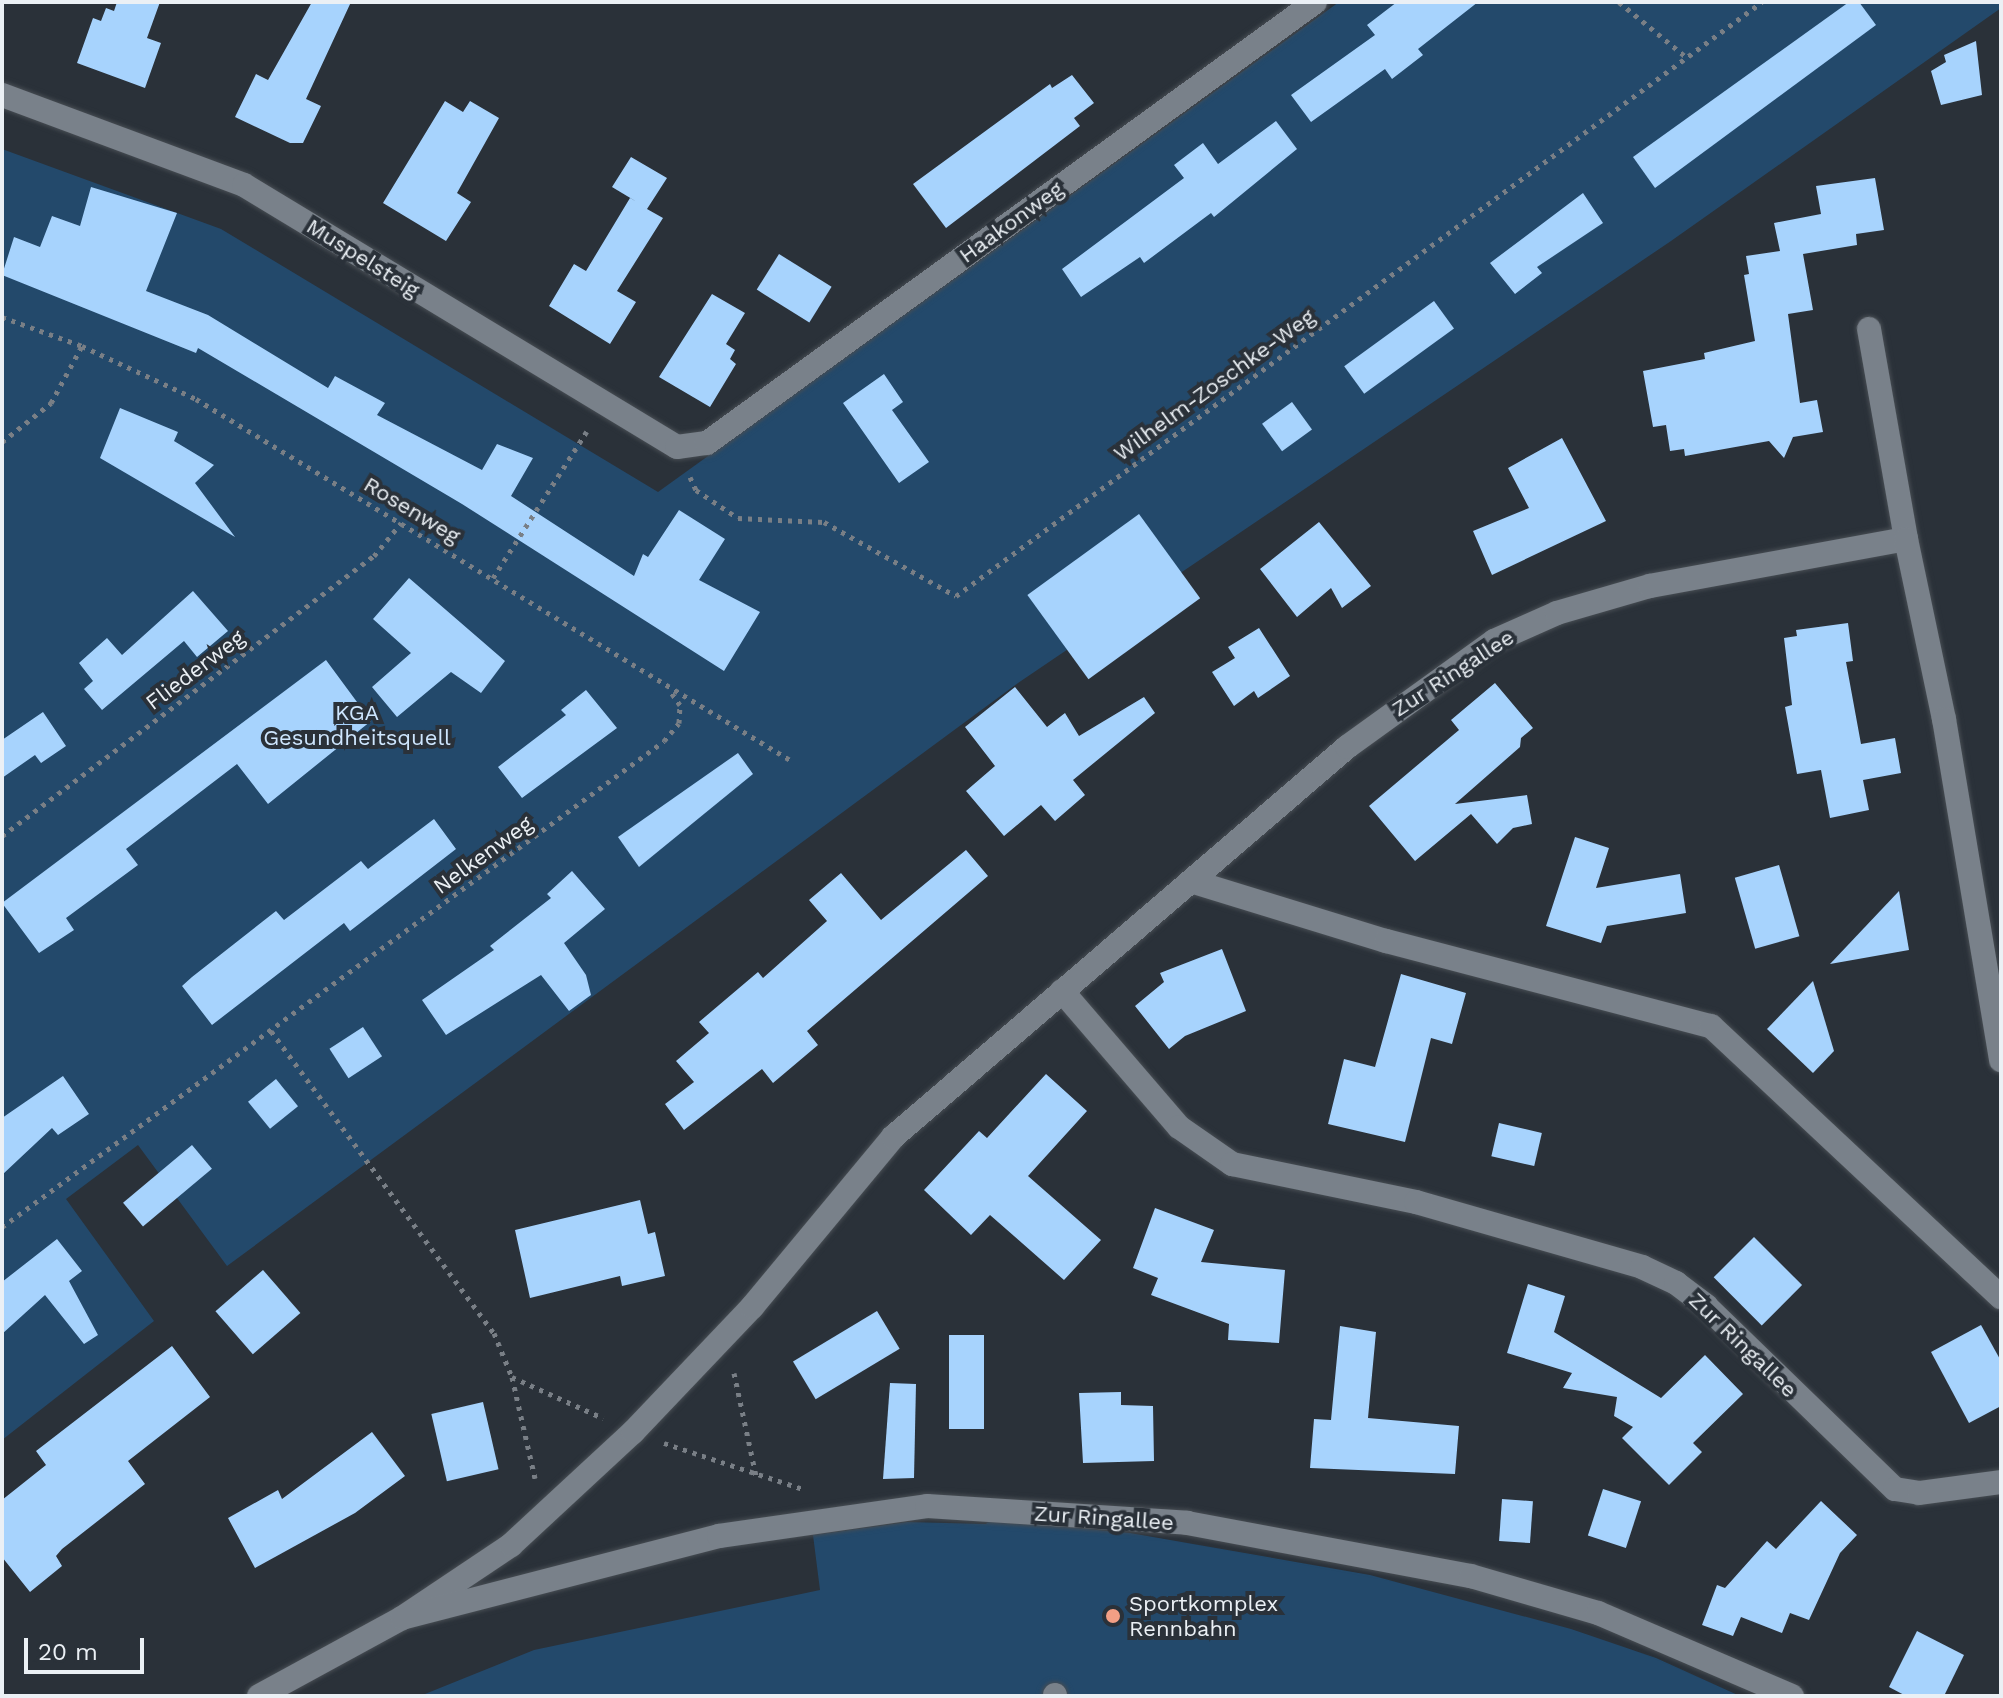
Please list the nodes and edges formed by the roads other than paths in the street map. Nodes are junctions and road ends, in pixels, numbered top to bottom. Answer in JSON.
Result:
{"nodes":[{"id":1,"x":1315,"y":2,"type":"edge"},
{"id":2,"x":2,"y":95,"type":"edge"},
{"id":3,"x":1869,"y":329,"type":"dead end"},
{"id":4,"x":677,"y":447,"type":"joint"},
{"id":5,"x":1906,"y":539,"type":"junction"},
{"id":6,"x":1194,"y":882,"type":"junction"},
{"id":7,"x":1062,"y":991,"type":"junction"},
{"id":8,"x":2001,"y":1060,"type":"edge"},
{"id":9,"x":2001,"y":1297,"type":"edge"},
{"id":10,"x":2001,"y":1482,"type":"edge"},
{"id":11,"x":402,"y":1618,"type":"junction"},
{"id":12,"x":259,"y":1696,"type":"edge"},
{"id":13,"x":1792,"y":1696,"type":"edge"}],
"edges":[{"from":1,"to":4,"type":"street","name":"Haakonweg"},
{"from":2,"to":4,"type":"street","name":"Muspelsteig"},
{"from":3,"to":5,"type":"street"},
{"from":5,"to":6,"type":"street","name":"Zur Ringallee"},
{"from":5,"to":8,"type":"street"},
{"from":6,"to":7,"type":"street","name":"Zur Ringallee"},
{"from":6,"to":9,"type":"street"},
{"from":7,"to":10,"type":"street","name":"Zur Ringallee"},
{"from":7,"to":11,"type":"street","name":"Zur Ringallee"},
{"from":11,"to":12,"type":"street","name":"Zur Ringallee"},
{"from":11,"to":13,"type":"street","name":"Zur Ringallee"}]}
